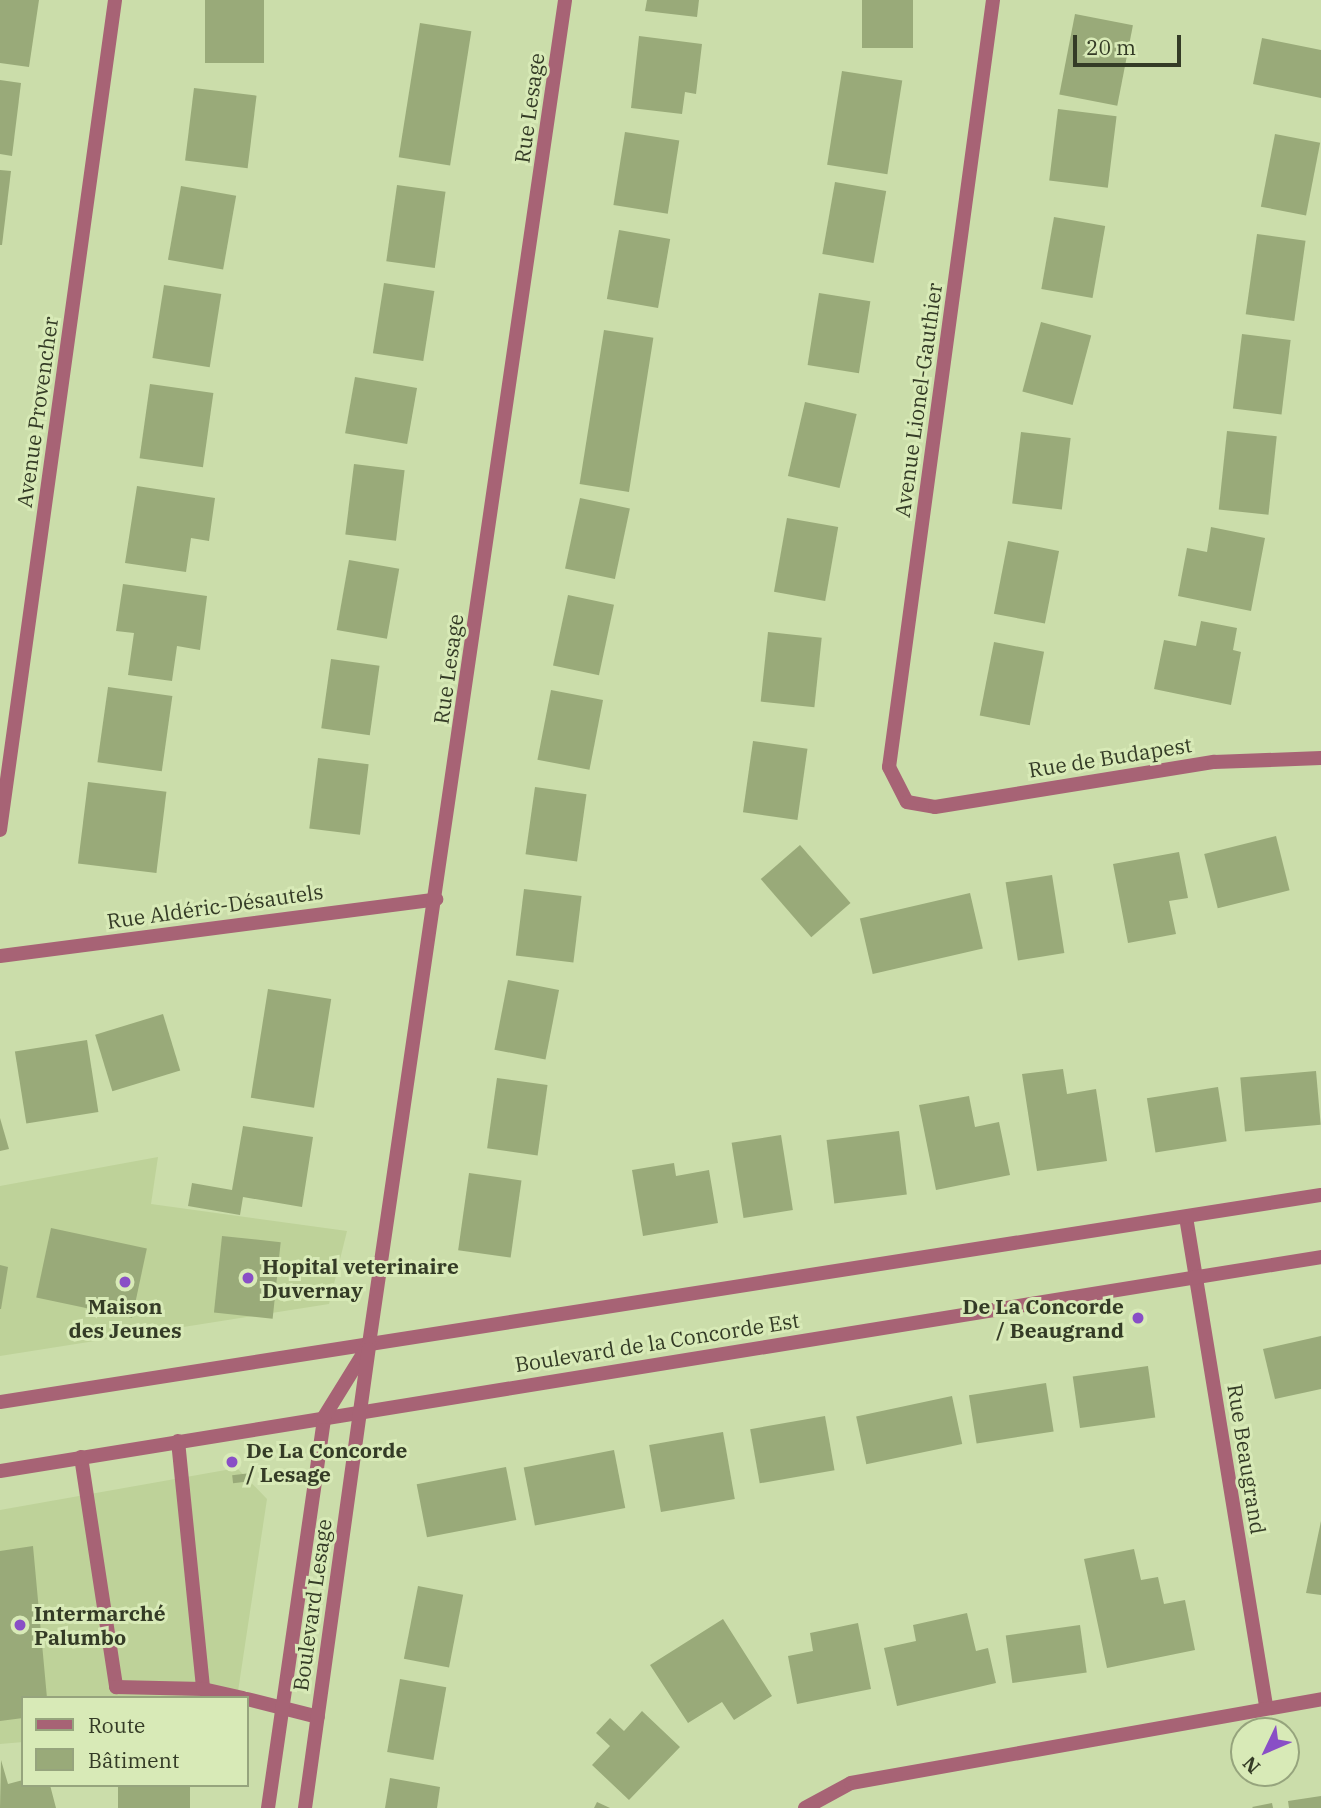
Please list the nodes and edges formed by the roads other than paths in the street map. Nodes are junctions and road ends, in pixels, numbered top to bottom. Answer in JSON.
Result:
{"nodes":[{"id":1,"x":116,"y":0,"type":"edge"},
{"id":2,"x":565,"y":0,"type":"edge"},
{"id":3,"x":993,"y":0,"type":"edge"},
{"id":4,"x":1321,"y":758,"type":"edge"},
{"id":5,"x":907,"y":802,"type":"joint"},
{"id":6,"x":0,"y":830,"type":"edge"},
{"id":7,"x":436,"y":899,"type":"junction"},
{"id":8,"x":0,"y":956,"type":"edge"},
{"id":9,"x":1321,"y":1195,"type":"edge"},
{"id":10,"x":1186,"y":1217,"type":"junction"},
{"id":11,"x":1321,"y":1258,"type":"edge"},
{"id":12,"x":1195,"y":1278,"type":"junction"},
{"id":13,"x":369,"y":1344,"type":"junction"},
{"id":14,"x":0,"y":1402,"type":"edge"},
{"id":15,"x":360,"y":1410,"type":"junction"},
{"id":16,"x":324,"y":1417,"type":"junction"},
{"id":17,"x":177,"y":1441,"type":"junction"},
{"id":18,"x":81,"y":1457,"type":"junction"},
{"id":19,"x":0,"y":1471,"type":"edge"},
{"id":20,"x":203,"y":1689,"type":"junction"},
{"id":21,"x":236,"y":1696,"type":"edge"},
{"id":22,"x":248,"y":1699,"type":"edge"},
{"id":23,"x":1321,"y":1699,"type":"edge"},
{"id":24,"x":1266,"y":1707,"type":"junction"},
{"id":25,"x":281,"y":1711,"type":"junction"},
{"id":26,"x":318,"y":1717,"type":"junction"},
{"id":27,"x":268,"y":1808,"type":"edge"},
{"id":28,"x":305,"y":1808,"type":"edge"},
{"id":29,"x":805,"y":1808,"type":"edge"}],
"edges":[{"from":1,"to":6,"type":"street","name":"Avenue Provencher"},
{"from":2,"to":7,"type":"street","name":"Rue Lesage"},
{"from":3,"to":5,"type":"street","name":"Avenue Lionel-Gauthier"},
{"from":4,"to":5,"type":"street","name":"Rue de Budapest"},
{"from":7,"to":8,"type":"street","name":"Rue Aldéric-Désautels"},
{"from":7,"to":13,"type":"street","name":"Rue Lesage"},
{"from":9,"to":10,"type":"street","name":"Boulevard de la Concorde Est"},
{"from":10,"to":12,"type":"street","name":"Rue Beaugrand"},
{"from":10,"to":13,"type":"street","name":"Boulevard de la Concorde Est"},
{"from":11,"to":12,"type":"street","name":"Boulevard de la Concorde Est"},
{"from":12,"to":15,"type":"street","name":"Boulevard de la Concorde Est"},
{"from":12,"to":24,"type":"street","name":"Rue Beaugrand"},
{"from":13,"to":14,"type":"street","name":"Boulevard de la Concorde Est"},
{"from":13,"to":15,"type":"street","name":"Boulevard Lesage"},
{"from":13,"to":16,"type":"street","name":"Boulevard Lesage"},
{"from":15,"to":16,"type":"street","name":"Boulevard de la Concorde Est"},
{"from":15,"to":26,"type":"street","name":"Boulevard Lesage"},
{"from":16,"to":17,"type":"street","name":"Boulevard de la Concorde Est"},
{"from":16,"to":25,"type":"street","name":"Boulevard Lesage"},
{"from":17,"to":18,"type":"street","name":"Boulevard de la Concorde Est"},
{"from":17,"to":20,"type":"street"},
{"from":18,"to":19,"type":"street","name":"Boulevard de la Concorde Est"},
{"from":18,"to":20,"type":"street"},
{"from":20,"to":21,"type":"street"},
{"from":22,"to":25,"type":"street"},
{"from":23,"to":24,"type":"street"},
{"from":24,"to":29,"type":"street"},
{"from":25,"to":26,"type":"street"},
{"from":25,"to":27,"type":"street","name":"Boulevard Lesage"},
{"from":26,"to":28,"type":"street","name":"Boulevard Lesage"}]}
